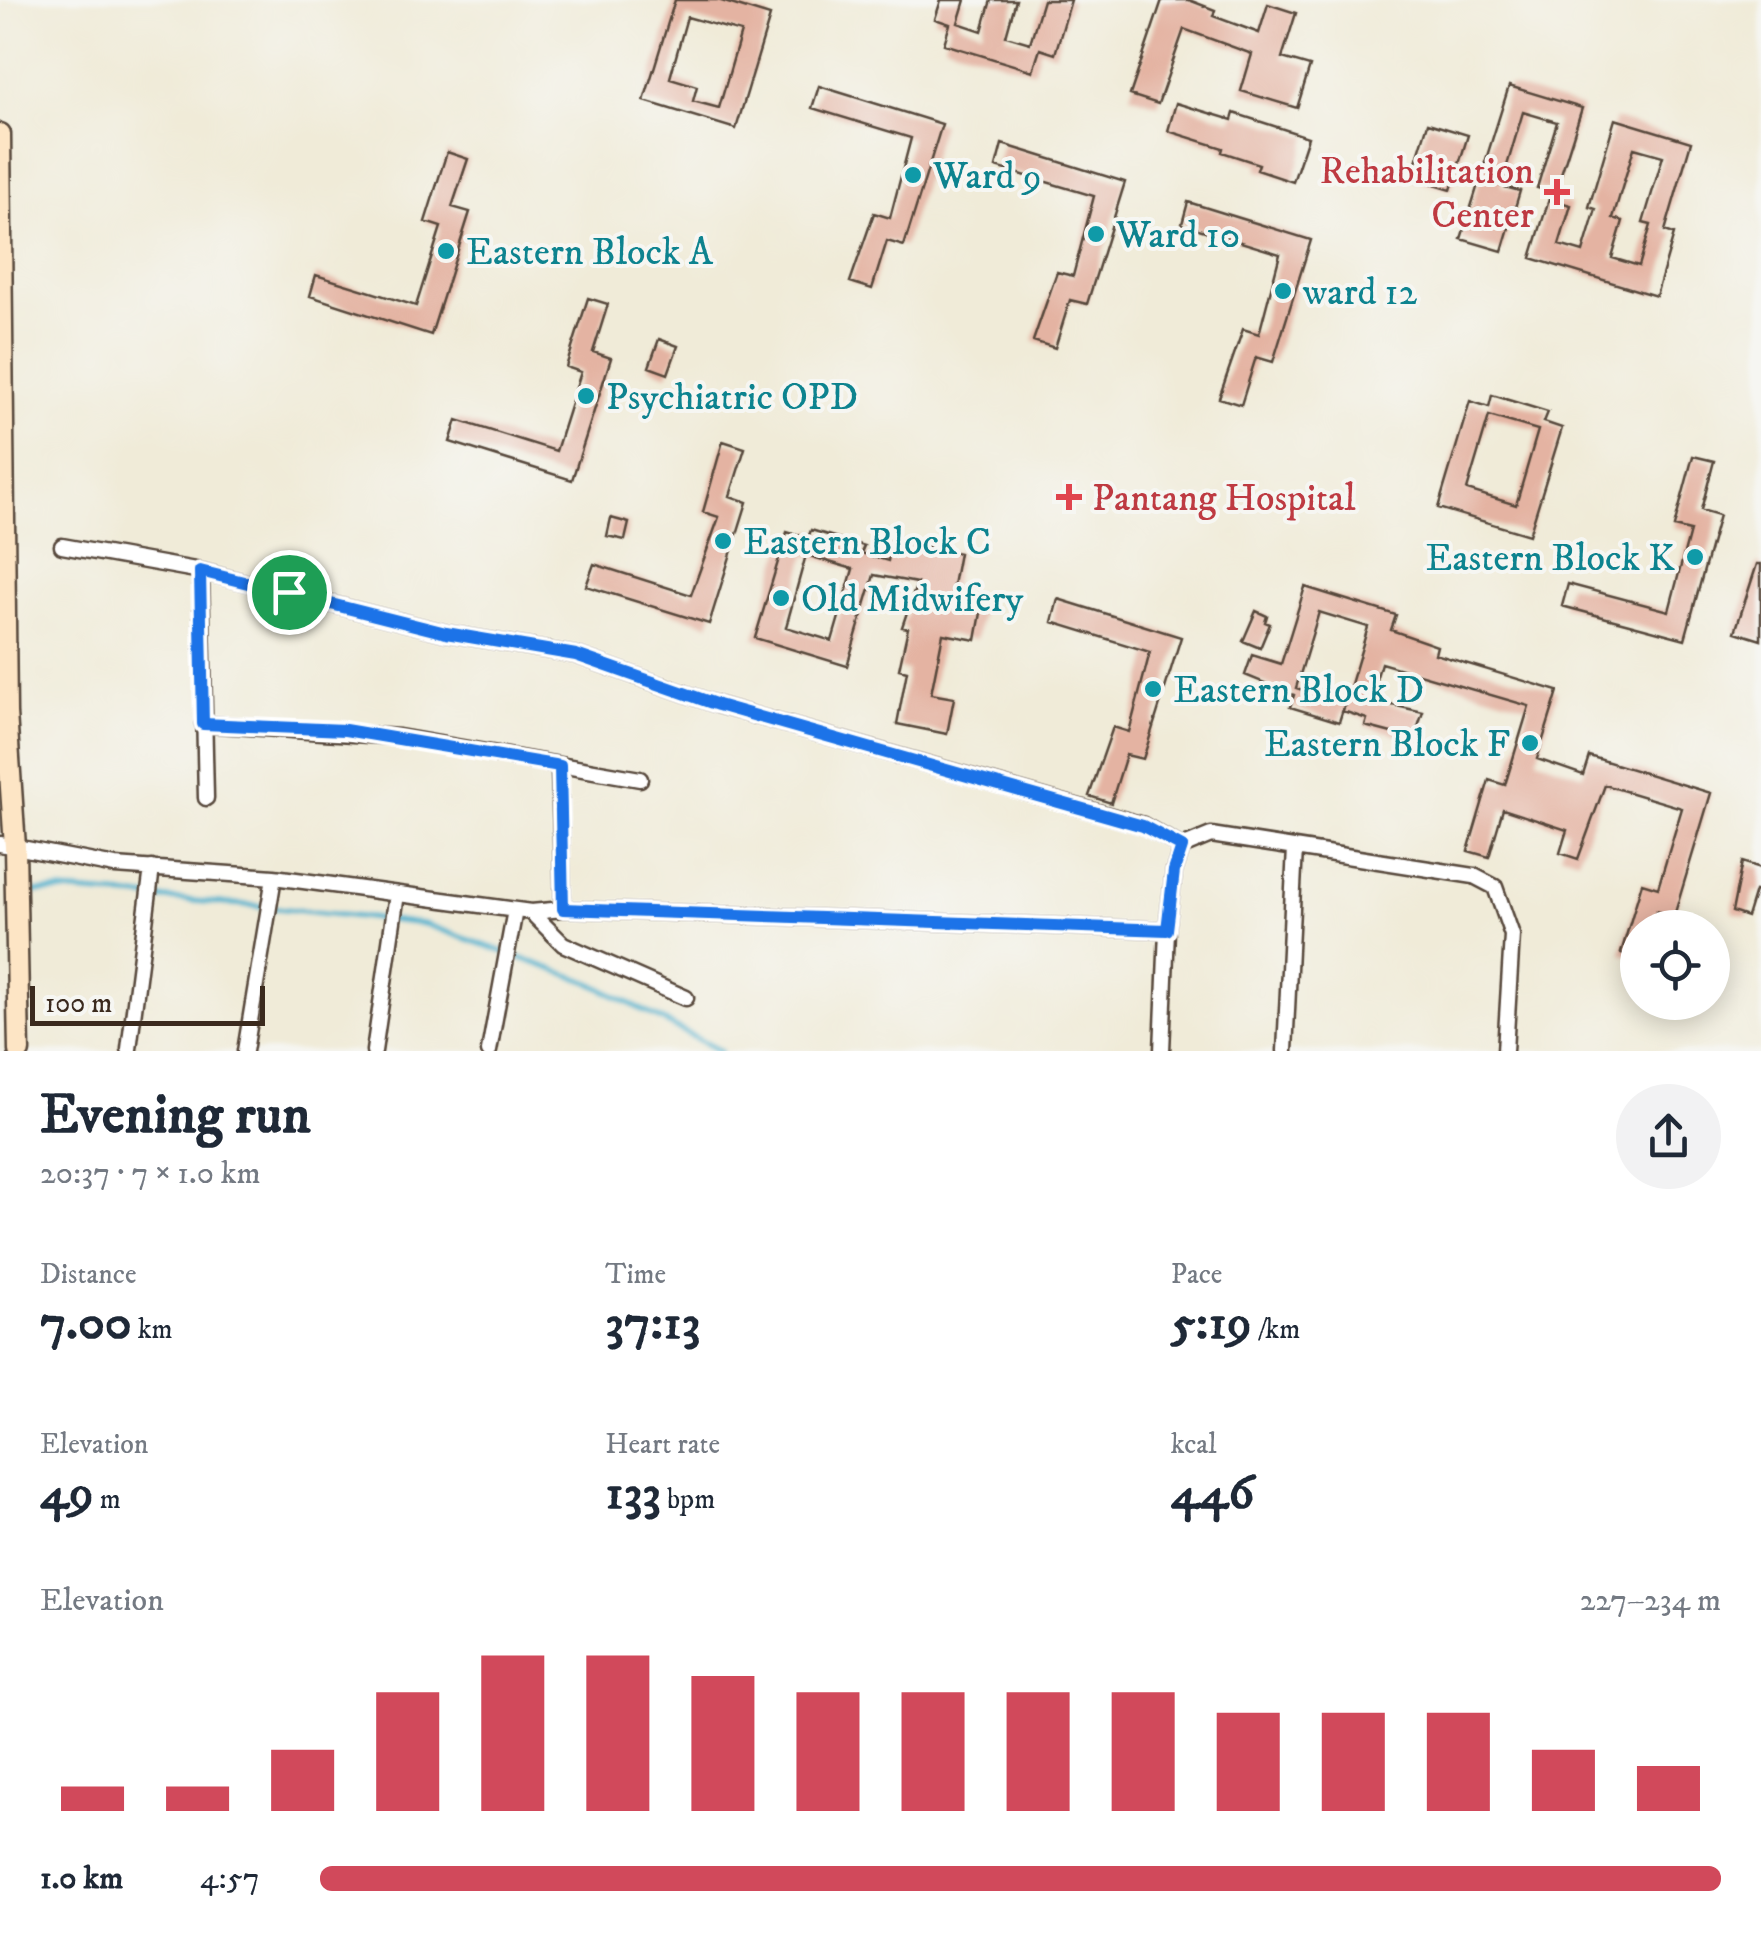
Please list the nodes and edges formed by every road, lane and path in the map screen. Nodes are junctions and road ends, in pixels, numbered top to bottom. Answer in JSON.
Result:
{"nodes":[{"id":1,"x":0,"y":134,"type":"edge"},
{"id":2,"x":2,"y":492,"type":"edge"},
{"id":3,"x":62,"y":546,"type":"dead end"},
{"id":4,"x":200,"y":571,"type":"junction"},
{"id":5,"x":3,"y":653,"type":"edge"},
{"id":6,"x":203,"y":724,"type":"junction"},
{"id":7,"x":560,"y":766,"type":"junction"},
{"id":8,"x":640,"y":779,"type":"dead end"},
{"id":9,"x":206,"y":798,"type":"dead end"},
{"id":10,"x":8,"y":846,"type":"edge"},
{"id":11,"x":1182,"y":847,"type":"junction"},
{"id":12,"x":1295,"y":848,"type":"junction"},
{"id":13,"x":152,"y":868,"type":"junction"},
{"id":14,"x":274,"y":877,"type":"junction"},
{"id":15,"x":397,"y":894,"type":"junction"},
{"id":16,"x":563,"y":909,"type":"junction"},
{"id":17,"x":515,"y":910,"type":"junction"},
{"id":18,"x":532,"y":912,"type":"junction"},
{"id":19,"x":1167,"y":930,"type":"junction"},
{"id":20,"x":686,"y":998,"type":"dead end"},
{"id":21,"x":129,"y":1050,"type":"edge"},
{"id":22,"x":19,"y":1051,"type":"edge"},
{"id":23,"x":244,"y":1051,"type":"edge"},
{"id":24,"x":374,"y":1051,"type":"edge"},
{"id":25,"x":489,"y":1051,"type":"edge"},
{"id":26,"x":1162,"y":1051,"type":"edge"},
{"id":27,"x":1286,"y":1051,"type":"edge"},
{"id":28,"x":1505,"y":1051,"type":"edge"}],
"edges":[{"from":1,"to":2,"type":"street"},
{"from":2,"to":5,"type":"street"},
{"from":3,"to":4,"type":"street"},
{"from":4,"to":6,"type":"street"},
{"from":4,"to":11,"type":"street"},
{"from":5,"to":10,"type":"street"},
{"from":6,"to":7,"type":"street"},
{"from":6,"to":9,"type":"street"},
{"from":7,"to":8,"type":"street"},
{"from":7,"to":16,"type":"street"},
{"from":10,"to":13,"type":"street"},
{"from":10,"to":22,"type":"street"},
{"from":11,"to":12,"type":"street"},
{"from":11,"to":19,"type":"street"},
{"from":12,"to":27,"type":"street"},
{"from":12,"to":28,"type":"street"},
{"from":13,"to":14,"type":"street"},
{"from":13,"to":21,"type":"street"},
{"from":14,"to":15,"type":"street"},
{"from":14,"to":23,"type":"street"},
{"from":15,"to":17,"type":"street"},
{"from":15,"to":24,"type":"street"},
{"from":16,"to":18,"type":"street"},
{"from":16,"to":19,"type":"street"},
{"from":17,"to":18,"type":"street"},
{"from":17,"to":25,"type":"street"},
{"from":18,"to":20,"type":"street"},
{"from":19,"to":26,"type":"street"}]}
